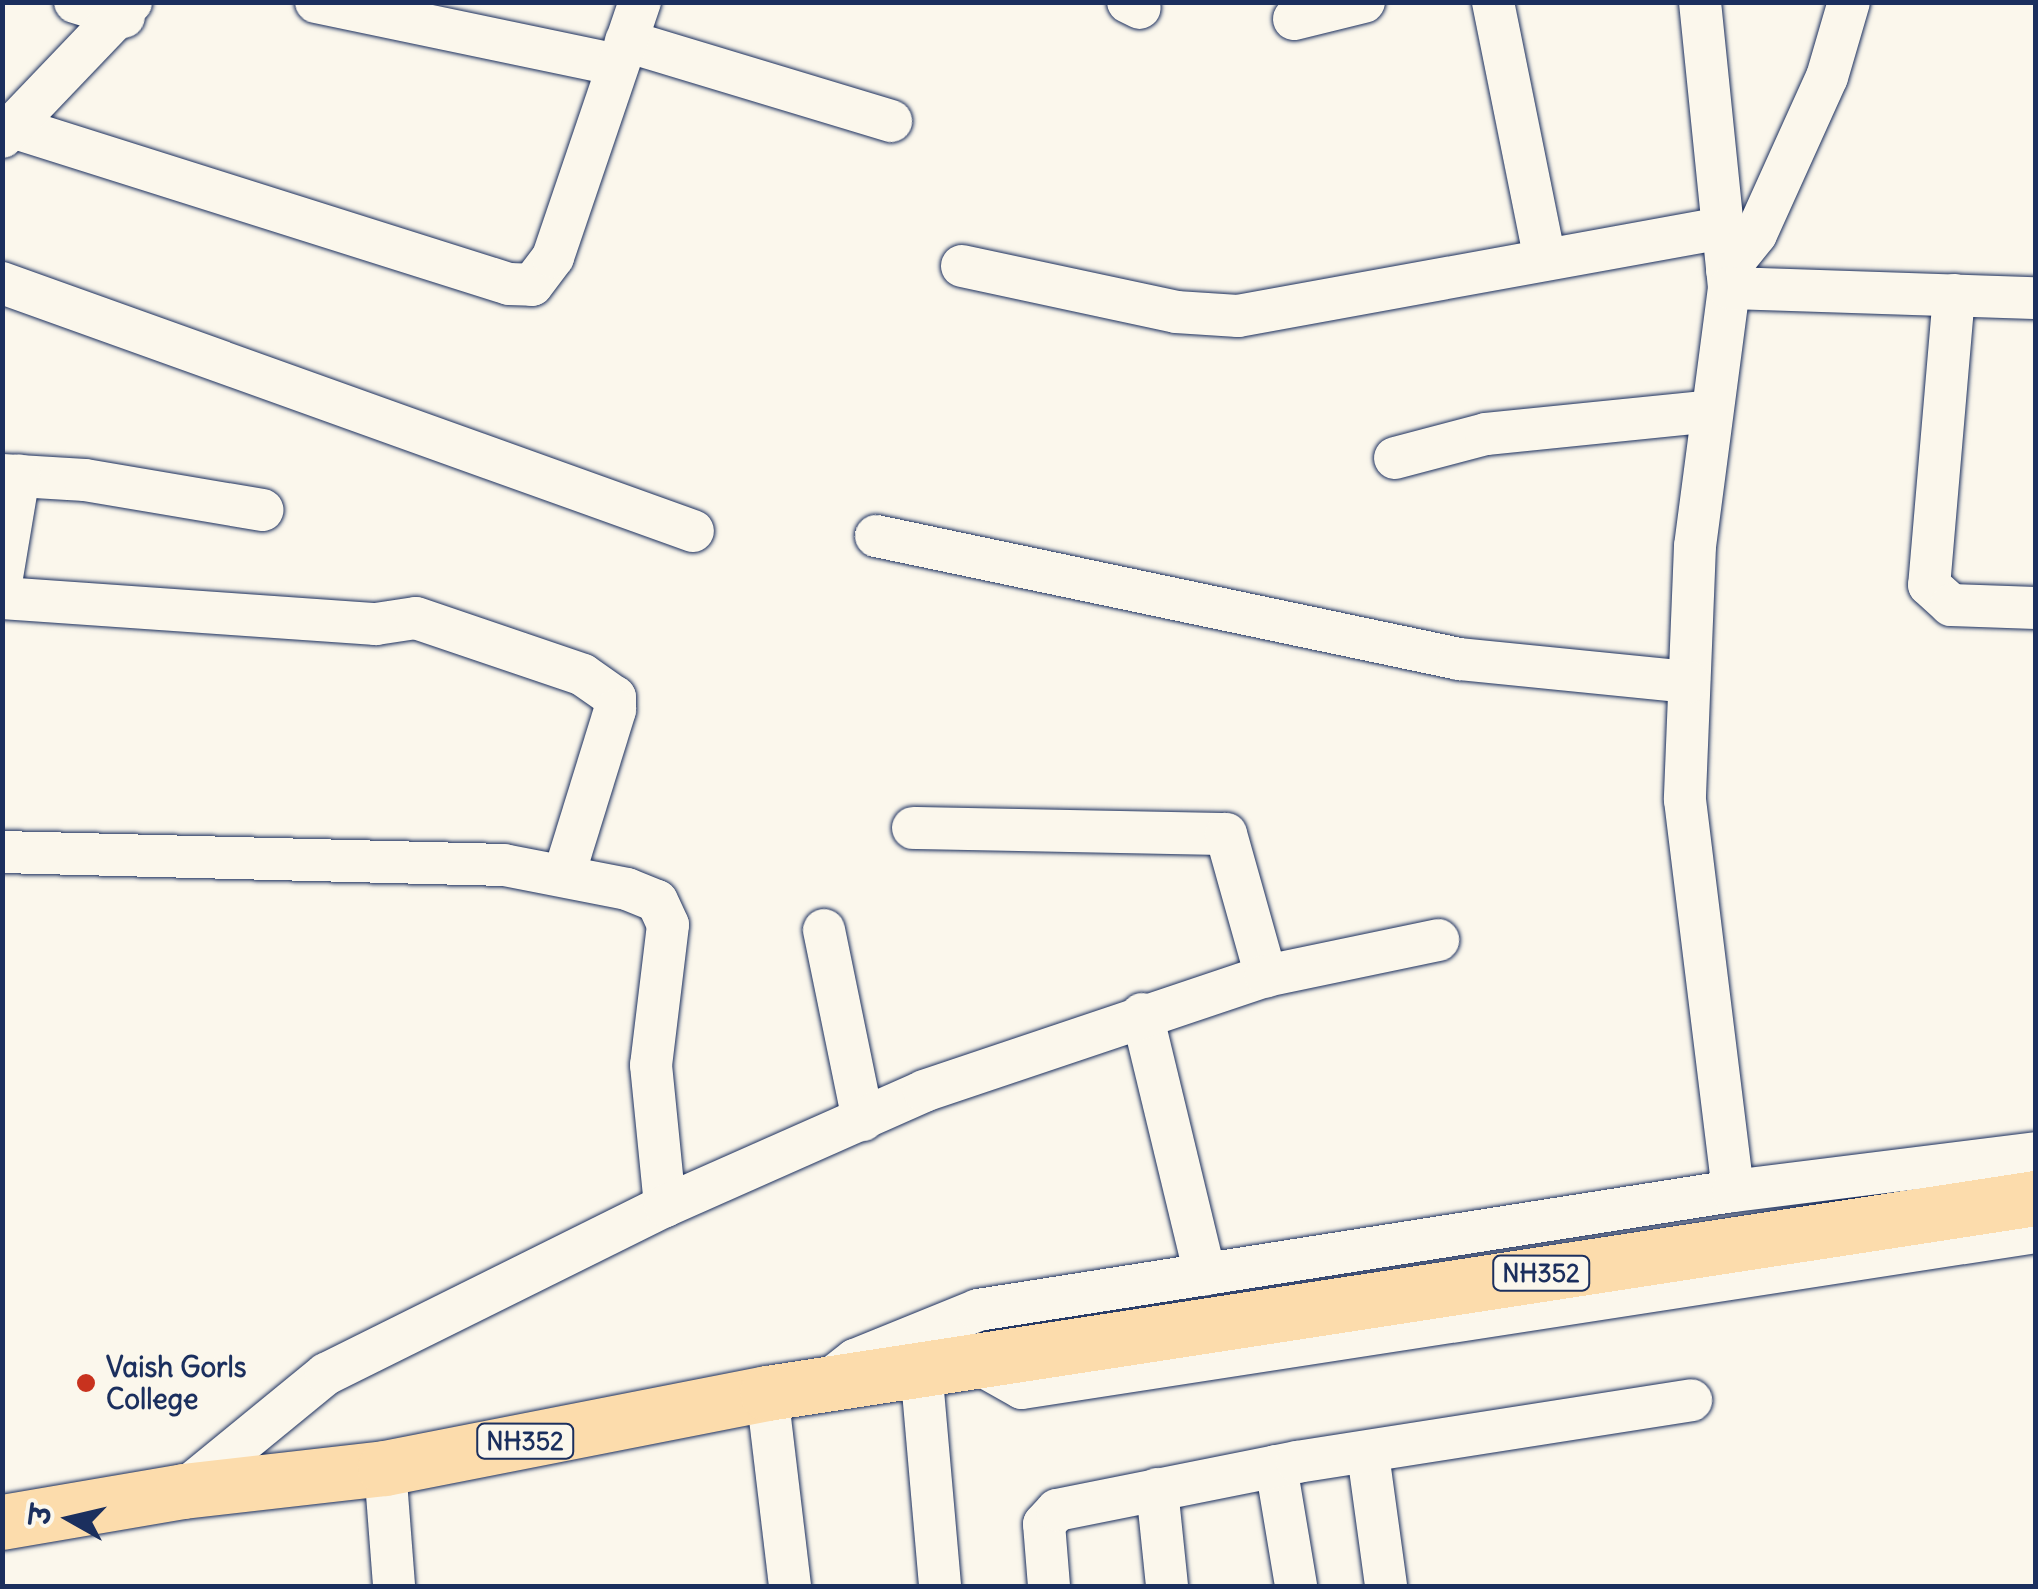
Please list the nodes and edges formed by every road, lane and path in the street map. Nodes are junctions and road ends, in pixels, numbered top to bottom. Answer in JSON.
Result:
{"nodes":[{"id":1,"x":75,"y":2,"type":"edge"},
{"id":2,"x":316,"y":2,"type":"edge"},
{"id":3,"x":1364,"y":2,"type":"edge"},
{"id":4,"x":1493,"y":2,"type":"edge"},
{"id":5,"x":1700,"y":2,"type":"edge"},
{"id":6,"x":1849,"y":2,"type":"edge"},
{"id":7,"x":128,"y":10,"type":"edge"},
{"id":8,"x":1294,"y":19,"type":"dead end"},
{"id":9,"x":628,"y":36,"type":"edge"},
{"id":10,"x":892,"y":121,"type":"dead end"},
{"id":11,"x":7,"y":132,"type":"edge"},
{"id":12,"x":1722,"y":228,"type":"junction"},
{"id":13,"x":1544,"y":256,"type":"junction"},
{"id":14,"x":962,"y":266,"type":"dead end"},
{"id":15,"x":1728,"y":279,"type":"junction"},
{"id":16,"x":2,"y":283,"type":"edge"},
{"id":17,"x":1954,"y":296,"type":"junction"},
{"id":18,"x":2036,"y":298,"type":"edge"},
{"id":19,"x":1712,"y":411,"type":"junction"},
{"id":20,"x":1395,"y":458,"type":"dead end"},
{"id":21,"x":11,"y":475,"type":"edge"},
{"id":22,"x":262,"y":510,"type":"dead end"},
{"id":23,"x":692,"y":531,"type":"dead end"},
{"id":24,"x":876,"y":536,"type":"dead end"},
{"id":25,"x":2,"y":577,"type":"edge"},
{"id":26,"x":2,"y":598,"type":"edge"},
{"id":27,"x":2036,"y":608,"type":"edge"},
{"id":28,"x":1689,"y":682,"type":"junction"},
{"id":29,"x":913,"y":828,"type":"dead end"},
{"id":30,"x":2,"y":852,"type":"edge"},
{"id":31,"x":564,"y":874,"type":"junction"},
{"id":32,"x":824,"y":930,"type":"dead end"},
{"id":33,"x":1438,"y":940,"type":"dead end"},
{"id":34,"x":1266,"y":976,"type":"junction"},
{"id":35,"x":1142,"y":1014,"type":"junction"},
{"id":36,"x":863,"y":1120,"type":"junction"},
{"id":37,"x":2036,"y":1153,"type":"edge"},
{"id":38,"x":1734,"y":1191,"type":"junction"},
{"id":39,"x":2036,"y":1198,"type":"edge"},
{"id":40,"x":666,"y":1206,"type":"junction"},
{"id":41,"x":2036,"y":1232,"type":"edge"},
{"id":42,"x":1205,"y":1275,"type":"junction"},
{"id":43,"x":947,"y":1364,"type":"junction"},
{"id":44,"x":825,"y":1383,"type":"junction"},
{"id":45,"x":767,"y":1393,"type":"junction"},
{"id":46,"x":1691,"y":1400,"type":"dead end"},
{"id":47,"x":1368,"y":1454,"type":"junction"},
{"id":48,"x":1276,"y":1466,"type":"junction"},
{"id":49,"x":385,"y":1468,"type":"junction"},
{"id":50,"x":1157,"y":1490,"type":"junction"},
{"id":51,"x":183,"y":1491,"type":"junction"},
{"id":52,"x":2,"y":1522,"type":"edge"},
{"id":53,"x":394,"y":1586,"type":"edge"},
{"id":54,"x":790,"y":1586,"type":"edge"},
{"id":55,"x":940,"y":1586,"type":"edge"},
{"id":56,"x":1049,"y":1586,"type":"edge"},
{"id":57,"x":1167,"y":1586,"type":"edge"},
{"id":58,"x":1296,"y":1586,"type":"edge"},
{"id":59,"x":1386,"y":1586,"type":"edge"}],
"edges":[{"from":1,"to":7,"type":"street"},
{"from":2,"to":9,"type":"street"},
{"from":3,"to":8,"type":"street"},
{"from":4,"to":13,"type":"street"},
{"from":5,"to":12,"type":"street"},
{"from":6,"to":15,"type":"street"},
{"from":7,"to":11,"type":"street"},
{"from":9,"to":10,"type":"street"},
{"from":9,"to":11,"type":"street"},
{"from":12,"to":13,"type":"street"},
{"from":12,"to":15,"type":"street"},
{"from":13,"to":14,"type":"street"},
{"from":15,"to":17,"type":"street"},
{"from":15,"to":19,"type":"street"},
{"from":16,"to":23,"type":"street"},
{"from":17,"to":18,"type":"street"},
{"from":17,"to":27,"type":"street"},
{"from":19,"to":20,"type":"street"},
{"from":19,"to":28,"type":"street"},
{"from":21,"to":22,"type":"street"},
{"from":21,"to":25,"type":"street"},
{"from":24,"to":28,"type":"street"},
{"from":26,"to":31,"type":"street"},
{"from":28,"to":38,"type":"street"},
{"from":29,"to":34,"type":"street"},
{"from":30,"to":31,"type":"street"},
{"from":31,"to":40,"type":"street"},
{"from":32,"to":36,"type":"street"},
{"from":33,"to":34,"type":"street"},
{"from":34,"to":35,"type":"street"},
{"from":35,"to":36,"type":"street"},
{"from":35,"to":42,"type":"street"},
{"from":36,"to":40,"type":"street"},
{"from":37,"to":38,"type":"street"},
{"from":38,"to":42,"type":"street"},
{"from":39,"to":43,"type":"highway","number":"NH352"},
{"from":40,"to":51,"type":"street"},
{"from":41,"to":43,"type":"street"},
{"from":42,"to":44,"type":"street"},
{"from":43,"to":44,"type":"highway","number":"NH352"},
{"from":43,"to":55,"type":"street"},
{"from":44,"to":45,"type":"highway","number":"NH352"},
{"from":45,"to":49,"type":"highway","number":"NH352"},
{"from":45,"to":54,"type":"street"},
{"from":46,"to":47,"type":"street"},
{"from":47,"to":48,"type":"street"},
{"from":47,"to":59,"type":"street"},
{"from":48,"to":50,"type":"street"},
{"from":48,"to":58,"type":"street"},
{"from":49,"to":51,"type":"highway","number":"NH352"},
{"from":49,"to":53,"type":"street"},
{"from":50,"to":56,"type":"street"},
{"from":50,"to":57,"type":"street"},
{"from":51,"to":52,"type":"highway","number":"NH352"}]}
